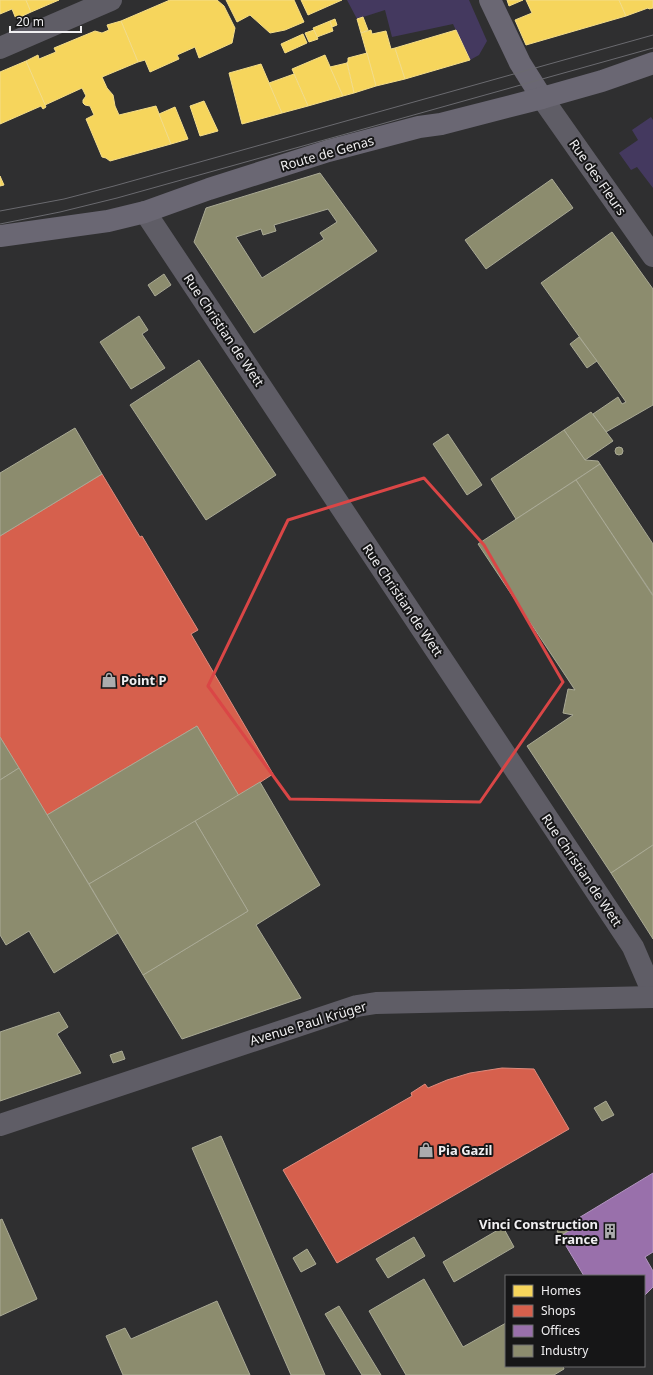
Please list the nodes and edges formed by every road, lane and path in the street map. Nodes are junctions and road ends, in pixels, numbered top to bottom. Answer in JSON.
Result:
{"nodes":[{"id":1,"x":111,"y":0,"type":"edge"},
{"id":2,"x":490,"y":0,"type":"edge"},
{"id":3,"x":0,"y":48,"type":"edge"},
{"id":4,"x":653,"y":63,"type":"edge"},
{"id":5,"x":542,"y":98,"type":"junction"},
{"id":6,"x":145,"y":212,"type":"junction"},
{"id":7,"x":0,"y":236,"type":"edge"},
{"id":8,"x":653,"y":256,"type":"edge"},
{"id":9,"x":653,"y":993,"type":"edge"},
{"id":10,"x":653,"y":997,"type":"edge"},
{"id":11,"x":0,"y":1125,"type":"edge"}],
"edges":[{"from":1,"to":3,"type":"street"},
{"from":2,"to":5,"type":"main road"},
{"from":4,"to":5,"type":"main road","name":"Route de Genas"},
{"from":5,"to":6,"type":"main road","name":"Route de Genas"},
{"from":5,"to":8,"type":"street","name":"Rue des Fleurs"},
{"from":6,"to":7,"type":"main road","name":"Route de Genas"},
{"from":6,"to":9,"type":"street","name":"Rue Christian de Wett"},
{"from":10,"to":11,"type":"street","name":"Avenue Paul Krüger"}]}
